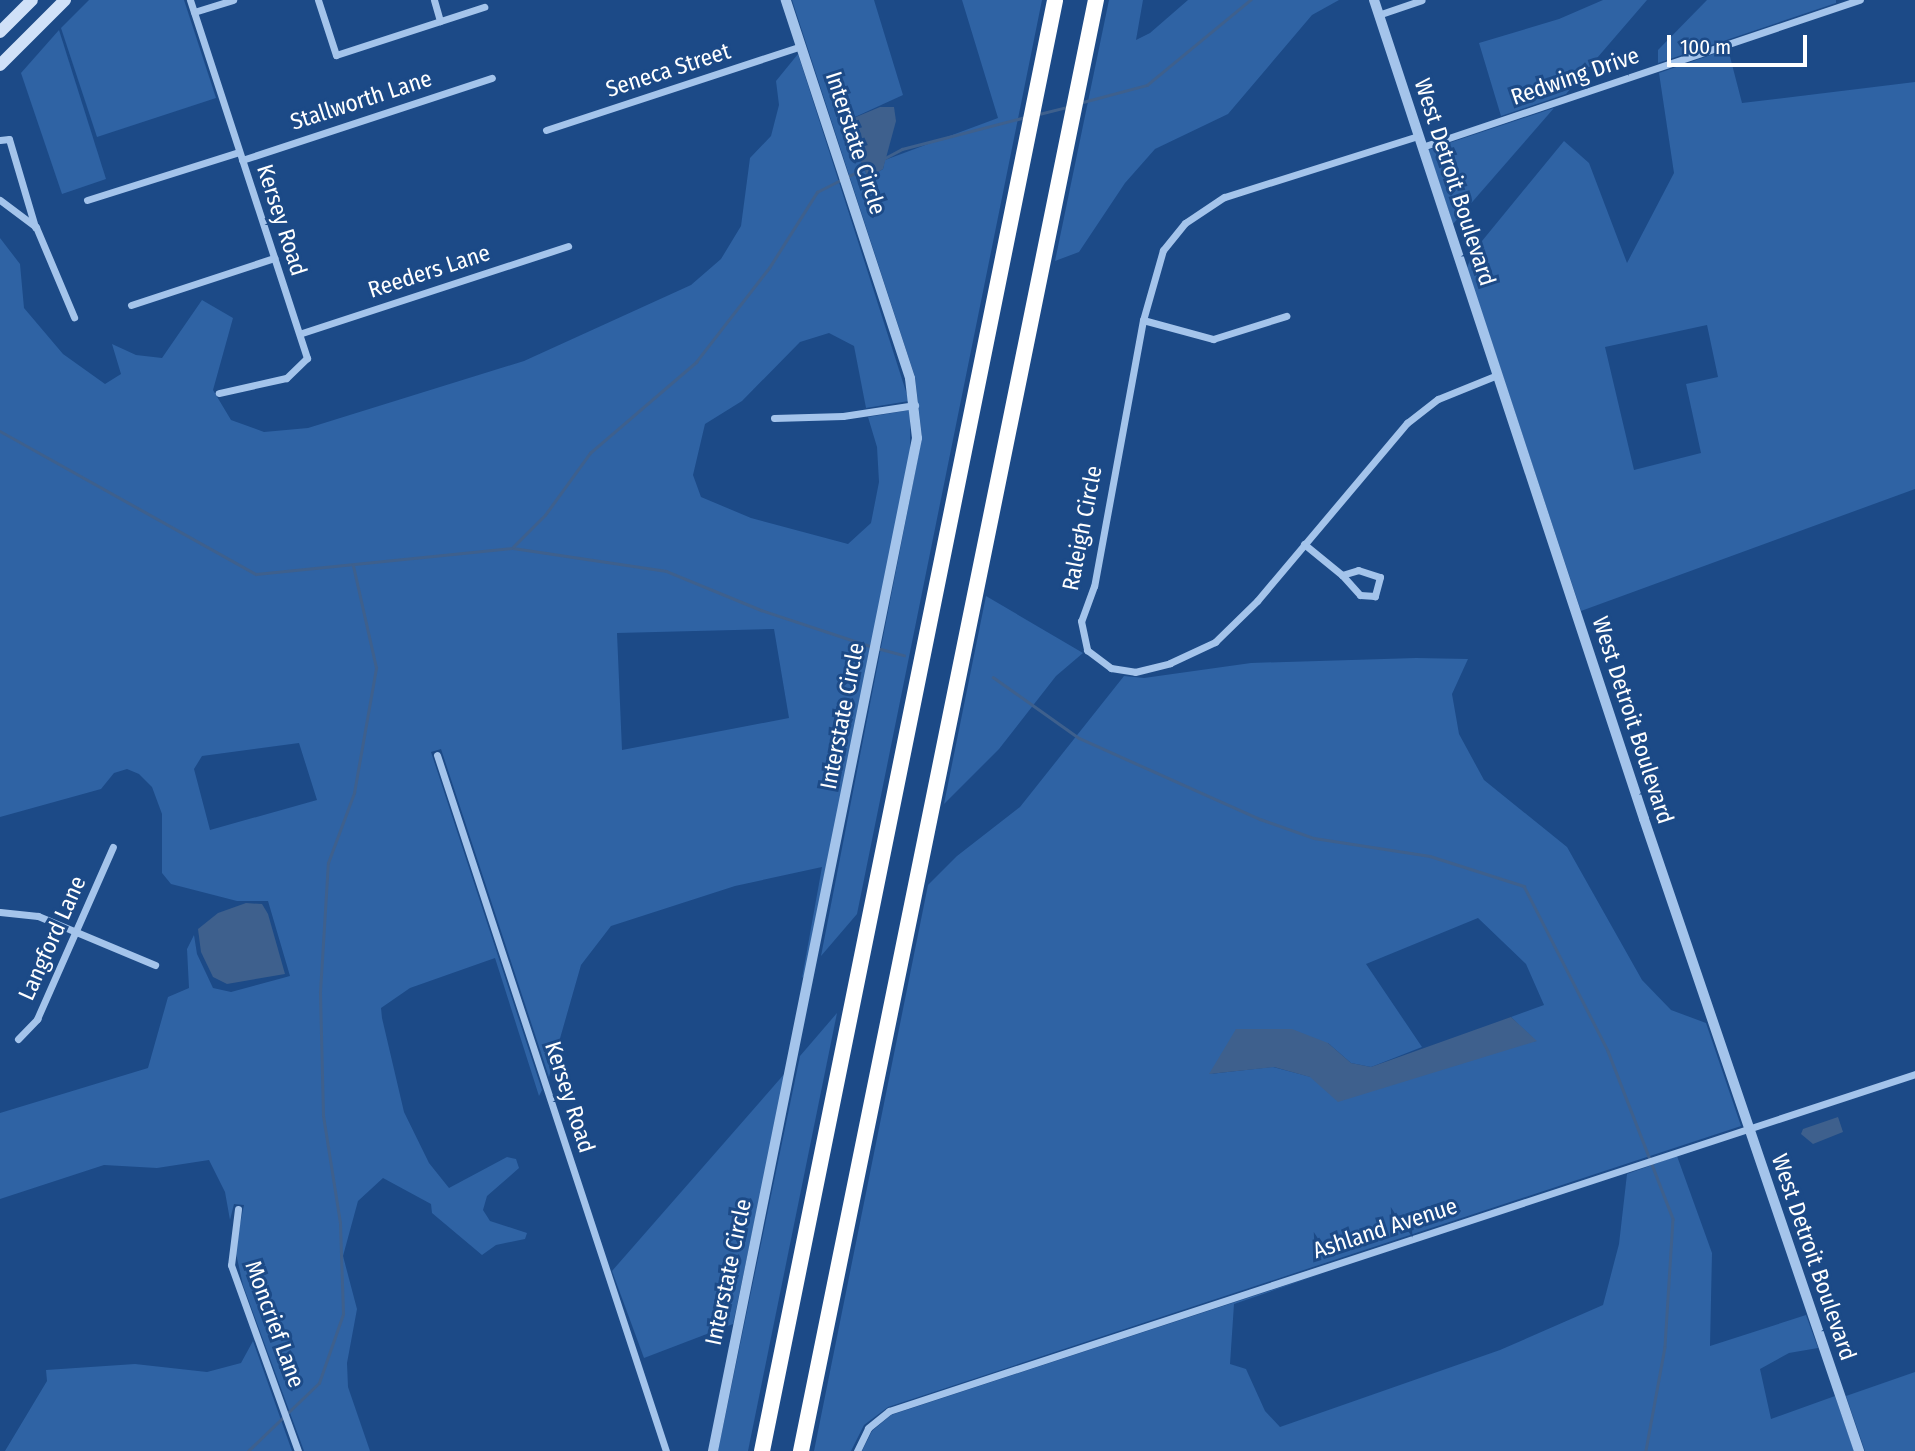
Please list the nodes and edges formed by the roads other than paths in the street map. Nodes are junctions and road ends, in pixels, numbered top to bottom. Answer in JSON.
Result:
{"nodes":[{"id":1,"x":32,"y":0,"type":"edge"},
{"id":2,"x":65,"y":0,"type":"edge"},
{"id":3,"x":190,"y":0,"type":"edge"},
{"id":4,"x":233,"y":0,"type":"edge"},
{"id":5,"x":318,"y":0,"type":"edge"},
{"id":6,"x":434,"y":0,"type":"edge"},
{"id":7,"x":786,"y":0,"type":"edge"},
{"id":8,"x":1055,"y":0,"type":"edge"},
{"id":9,"x":1096,"y":0,"type":"edge"},
{"id":10,"x":1374,"y":0,"type":"edge"},
{"id":11,"x":1422,"y":0,"type":"edge"},
{"id":12,"x":1860,"y":0,"type":"edge"},
{"id":13,"x":209,"y":4,"type":"edge"},
{"id":14,"x":484,"y":7,"type":"dead end"},
{"id":15,"x":194,"y":12,"type":"junction"},
{"id":16,"x":1378,"y":15,"type":"junction"},
{"id":17,"x":440,"y":21,"type":"junction"},
{"id":18,"x":0,"y":32,"type":"edge"},
{"id":19,"x":802,"y":46,"type":"junction"},
{"id":20,"x":0,"y":65,"type":"edge"},
{"id":21,"x":492,"y":78,"type":"dead end"},
{"id":22,"x":547,"y":130,"type":"dead end"},
{"id":23,"x":1418,"y":136,"type":"junction"},
{"id":24,"x":0,"y":140,"type":"edge"},
{"id":25,"x":1422,"y":147,"type":"junction"},
{"id":26,"x":240,"y":156,"type":"junction"},
{"id":27,"x":0,"y":200,"type":"edge"},
{"id":28,"x":87,"y":200,"type":"dead end"},
{"id":29,"x":36,"y":227,"type":"junction"},
{"id":30,"x":568,"y":246,"type":"dead end"},
{"id":31,"x":274,"y":258,"type":"junction"},
{"id":32,"x":131,"y":305,"type":"dead end"},
{"id":33,"x":1286,"y":316,"type":"dead end"},
{"id":34,"x":74,"y":317,"type":"dead end"},
{"id":35,"x":1143,"y":320,"type":"junction"},
{"id":36,"x":302,"y":332,"type":"junction"},
{"id":37,"x":1497,"y":375,"type":"junction"},
{"id":38,"x":219,"y":393,"type":"dead end"},
{"id":39,"x":915,"y":405,"type":"junction"},
{"id":40,"x":774,"y":418,"type":"dead end"},
{"id":41,"x":1304,"y":544,"type":"junction"},
{"id":42,"x":1342,"y":575,"type":"junction"},
{"id":43,"x":437,"y":755,"type":"dead end"},
{"id":44,"x":113,"y":847,"type":"dead end"},
{"id":45,"x":0,"y":912,"type":"edge"},
{"id":46,"x":76,"y":932,"type":"junction"},
{"id":47,"x":155,"y":965,"type":"dead end"},
{"id":48,"x":18,"y":1039,"type":"dead end"},
{"id":49,"x":1915,"y":1074,"type":"edge"},
{"id":50,"x":1748,"y":1129,"type":"junction"},
{"id":51,"x":238,"y":1209,"type":"dead end"},
{"id":52,"x":298,"y":1451,"type":"edge"},
{"id":53,"x":666,"y":1451,"type":"edge"},
{"id":54,"x":713,"y":1451,"type":"edge"},
{"id":55,"x":762,"y":1451,"type":"edge"},
{"id":56,"x":801,"y":1451,"type":"edge"},
{"id":57,"x":857,"y":1451,"type":"edge"},
{"id":58,"x":1859,"y":1451,"type":"edge"}],
"edges":[{"from":1,"to":18,"type":"main road"},
{"from":2,"to":20,"type":"main road"},
{"from":3,"to":15,"type":"street","name":"Kersey Road"},
{"from":4,"to":13,"type":"street"},
{"from":5,"to":17,"type":"street"},
{"from":6,"to":17,"type":"street"},
{"from":7,"to":19,"type":"street","name":"Interstate Circle"},
{"from":8,"to":55,"type":"highway"},
{"from":9,"to":56,"type":"highway"},
{"from":10,"to":16,"type":"street","name":"West Detroit Boulevard"},
{"from":11,"to":16,"type":"street"},
{"from":12,"to":25,"type":"street","name":"Redwing Drive"},
{"from":13,"to":15,"type":"street"},
{"from":14,"to":17,"type":"street"},
{"from":15,"to":26,"type":"street","name":"Kersey Road"},
{"from":16,"to":23,"type":"street","name":"West Detroit Boulevard"},
{"from":19,"to":22,"type":"street","name":"Seneca Street"},
{"from":19,"to":39,"type":"street","name":"Interstate Circle"},
{"from":21,"to":26,"type":"street","name":"Stallworth Lane"},
{"from":23,"to":25,"type":"street","name":"West Detroit Boulevard"},
{"from":23,"to":35,"type":"street","name":"Raleigh Circle"},
{"from":24,"to":29,"type":"street"},
{"from":25,"to":37,"type":"street","name":"West Detroit Boulevard"},
{"from":26,"to":28,"type":"street","name":"Stallworth Lane"},
{"from":26,"to":31,"type":"street","name":"Kersey Road"},
{"from":27,"to":29,"type":"street"},
{"from":29,"to":34,"type":"street"},
{"from":30,"to":36,"type":"street","name":"Reeders Lane"},
{"from":31,"to":32,"type":"street"},
{"from":31,"to":36,"type":"street","name":"Kersey Road"},
{"from":33,"to":35,"type":"street"},
{"from":35,"to":41,"type":"street","name":"Raleigh Circle"},
{"from":36,"to":38,"type":"street","name":"Kersey Road"},
{"from":37,"to":41,"type":"street","name":"Raleigh Circle"},
{"from":37,"to":50,"type":"street","name":"West Detroit Boulevard"},
{"from":39,"to":40,"type":"street"},
{"from":39,"to":54,"type":"street","name":"Interstate Circle"},
{"from":41,"to":42,"type":"street"},
{"from":42,"to":42,"type":"street"},
{"from":43,"to":53,"type":"street","name":"Kersey Road"},
{"from":44,"to":46,"type":"street","name":"Langford Lane"},
{"from":45,"to":46,"type":"street"},
{"from":46,"to":47,"type":"street"},
{"from":46,"to":48,"type":"street","name":"Langford Lane"},
{"from":49,"to":50,"type":"street","name":"Ashland Avenue"},
{"from":50,"to":57,"type":"street","name":"Ashland Avenue"},
{"from":50,"to":58,"type":"street","name":"West Detroit Boulevard"},
{"from":51,"to":52,"type":"street","name":"Moncrief Lane"}]}
